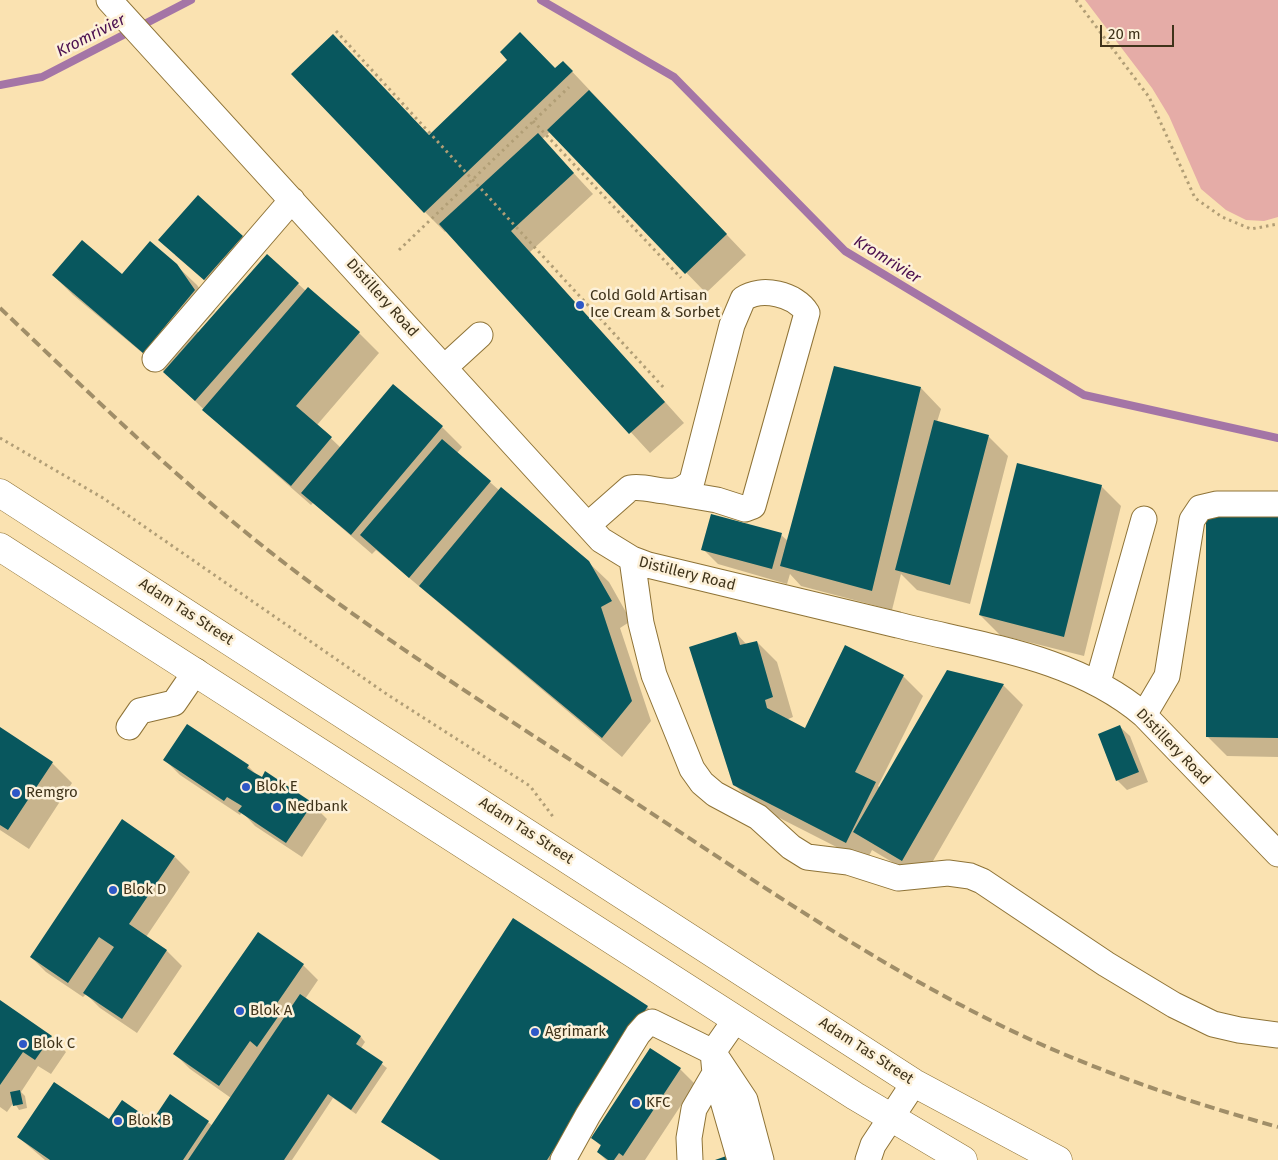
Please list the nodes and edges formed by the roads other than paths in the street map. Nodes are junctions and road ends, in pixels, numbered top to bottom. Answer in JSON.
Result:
{"nodes":[{"id":1,"x":109,"y":0,"type":"edge"},
{"id":2,"x":292,"y":200,"type":"junction"},
{"id":3,"x":480,"y":335,"type":"dead end"},
{"id":4,"x":155,"y":359,"type":"dead end"},
{"id":5,"x":445,"y":367,"type":"junction"},
{"id":6,"x":670,"y":492,"type":"junction"},
{"id":7,"x":0,"y":493,"type":"edge"},
{"id":8,"x":1278,"y":504,"type":"edge"},
{"id":9,"x":1144,"y":520,"type":"dead end"},
{"id":10,"x":588,"y":525,"type":"junction"},
{"id":11,"x":0,"y":547,"type":"edge"},
{"id":12,"x":632,"y":560,"type":"junction"},
{"id":13,"x":196,"y":671,"type":"junction"},
{"id":14,"x":1098,"y":682,"type":"junction"},
{"id":15,"x":1144,"y":714,"type":"junction"},
{"id":16,"x":129,"y":727,"type":"dead end"},
{"id":17,"x":1278,"y":854,"type":"edge"},
{"id":18,"x":736,"y":1019,"type":"junction"},
{"id":19,"x":1278,"y":1035,"type":"edge"},
{"id":20,"x":714,"y":1062,"type":"junction"},
{"id":21,"x":914,"y":1083,"type":"junction"},
{"id":22,"x":890,"y":1118,"type":"junction"},
{"id":23,"x":563,"y":1160,"type":"edge"},
{"id":24,"x":690,"y":1160,"type":"edge"},
{"id":25,"x":740,"y":1160,"type":"edge"},
{"id":26,"x":761,"y":1160,"type":"edge"},
{"id":27,"x":868,"y":1160,"type":"edge"},
{"id":28,"x":963,"y":1160,"type":"edge"},
{"id":29,"x":1058,"y":1160,"type":"edge"}],
"edges":[{"from":1,"to":2,"type":"street","name":"Distillery Road"},
{"from":2,"to":4,"type":"street"},
{"from":2,"to":5,"type":"street","name":"Distillery Road"},
{"from":3,"to":5,"type":"street"},
{"from":5,"to":10,"type":"street","name":"Distillery Road"},
{"from":6,"to":6,"type":"street"},
{"from":6,"to":10,"type":"street"},
{"from":7,"to":21,"type":"main road","name":"Adam Tas Street"},
{"from":8,"to":15,"type":"street"},
{"from":9,"to":14,"type":"street"},
{"from":10,"to":12,"type":"street","name":"Distillery Road"},
{"from":11,"to":13,"type":"main road"},
{"from":12,"to":14,"type":"street","name":"Distillery Road"},
{"from":12,"to":19,"type":"street"},
{"from":13,"to":16,"type":"street"},
{"from":13,"to":18,"type":"main road"},
{"from":14,"to":15,"type":"street","name":"Distillery Road"},
{"from":15,"to":17,"type":"street","name":"Distillery Road"},
{"from":18,"to":20,"type":"street"},
{"from":18,"to":22,"type":"main road"},
{"from":20,"to":23,"type":"street"},
{"from":20,"to":24,"type":"street"},
{"from":20,"to":25,"type":"street"},
{"from":20,"to":26,"type":"street"},
{"from":21,"to":22,"type":"street"},
{"from":21,"to":29,"type":"main road","name":"Adam Tas Street"},
{"from":22,"to":27,"type":"street"},
{"from":22,"to":28,"type":"main road"}]}
